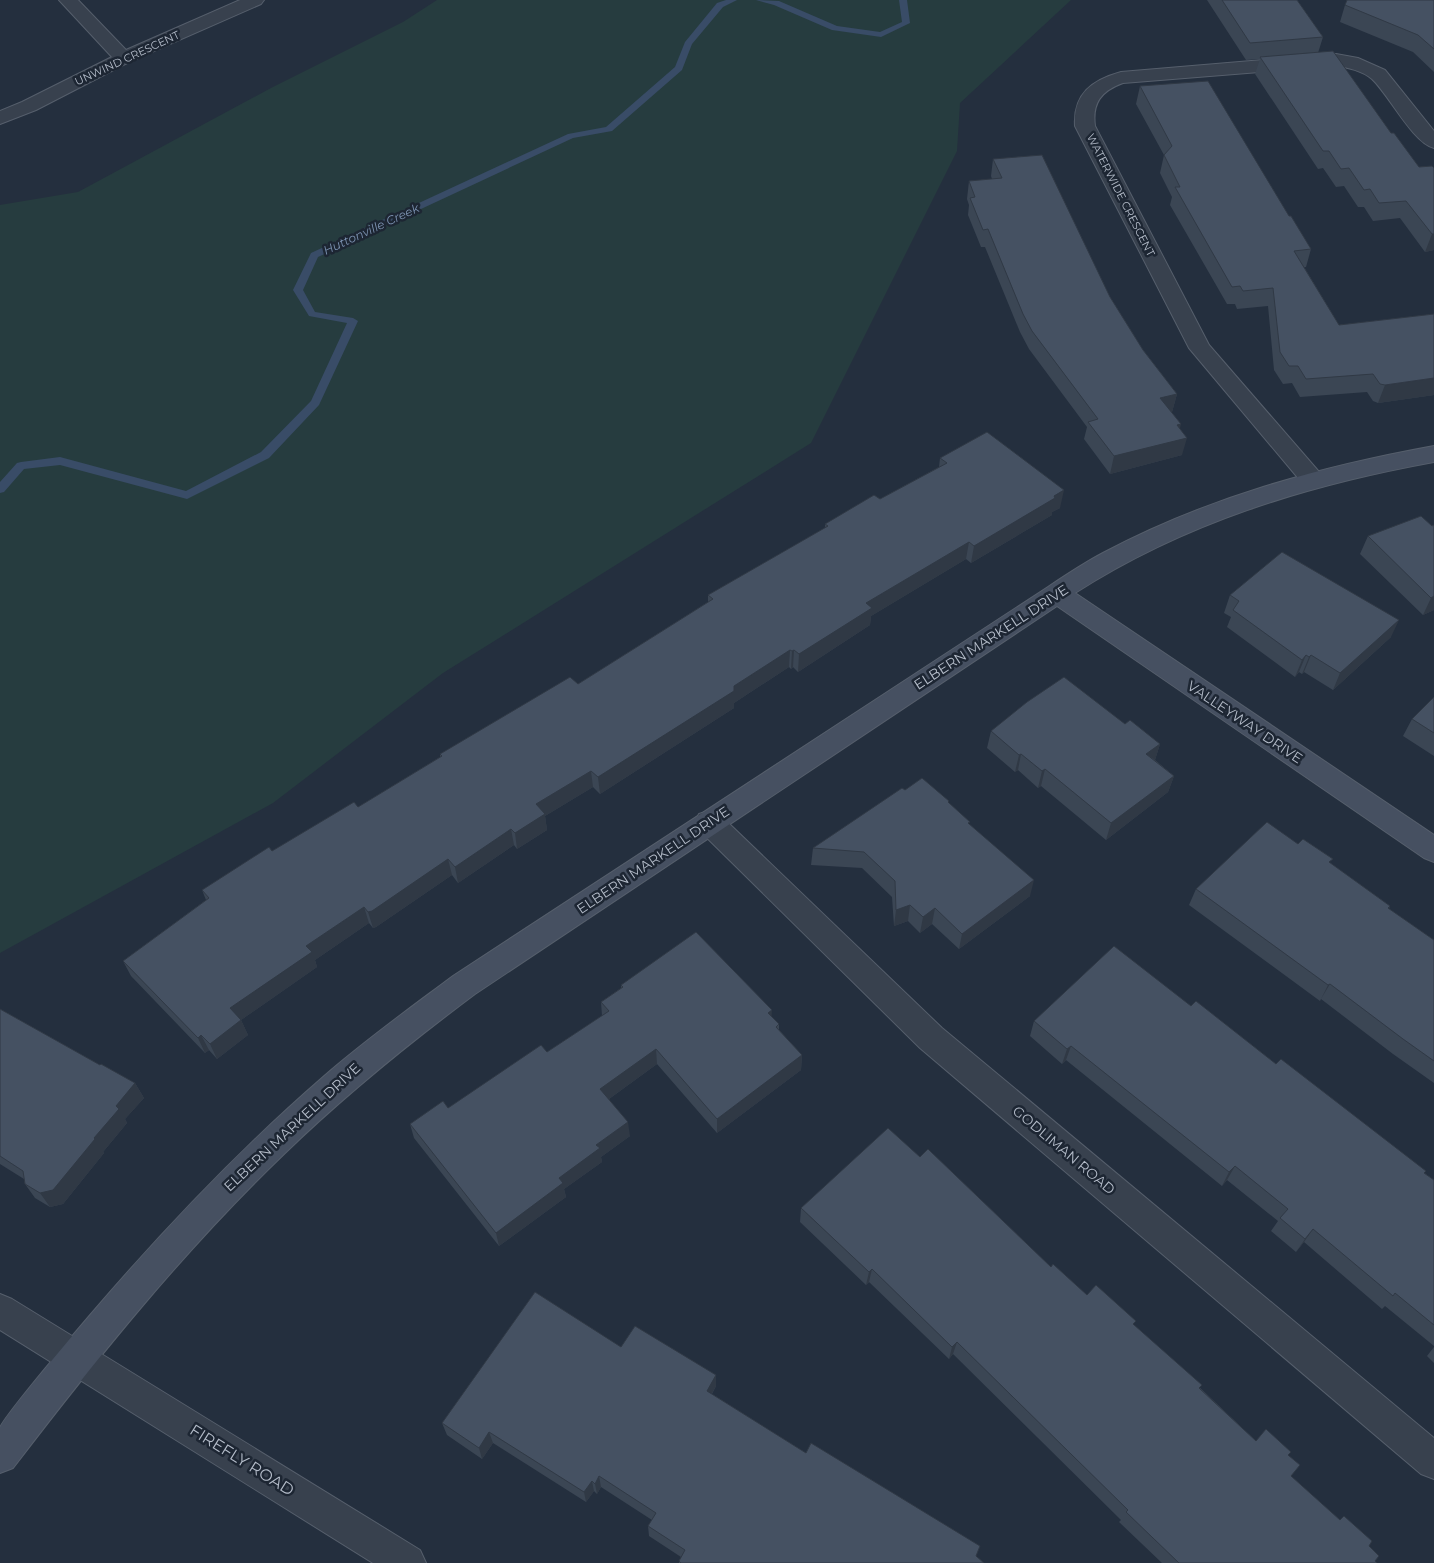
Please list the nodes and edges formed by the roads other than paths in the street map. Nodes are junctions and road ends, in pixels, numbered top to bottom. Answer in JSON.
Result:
{"nodes":[{"id":1,"x":68,"y":0,"type":"edge"},
{"id":2,"x":255,"y":0,"type":"edge"},
{"id":3,"x":124,"y":58,"type":"junction"},
{"id":4,"x":0,"y":118,"type":"edge"},
{"id":5,"x":1434,"y":142,"type":"edge"},
{"id":6,"x":1434,"y":454,"type":"edge"},
{"id":7,"x":1312,"y":479,"type":"junction"},
{"id":8,"x":1057,"y":593,"type":"junction"},
{"id":9,"x":709,"y":822,"type":"junction"},
{"id":10,"x":1434,"y":850,"type":"edge"},
{"id":11,"x":0,"y":1311,"type":"edge"},
{"id":12,"x":77,"y":1357,"type":"junction"},
{"id":13,"x":0,"y":1454,"type":"edge"},
{"id":14,"x":1434,"y":1461,"type":"edge"},
{"id":15,"x":407,"y":1563,"type":"edge"}],
"edges":[{"from":1,"to":3,"type":"street"},
{"from":2,"to":3,"type":"street","name":"UNWIND CRESCENT"},
{"from":3,"to":4,"type":"street","name":"UNWIND CRESCENT"},
{"from":5,"to":7,"type":"street","name":"WATERWIDE CRESCENT"},
{"from":6,"to":7,"type":"street","name":"ELBERN MARKELL DRIVE"},
{"from":7,"to":8,"type":"street","name":"ELBERN MARKELL DRIVE"},
{"from":8,"to":9,"type":"street","name":"ELBERN MARKELL DRIVE"},
{"from":8,"to":10,"type":"street","name":"VALLEYWAY DRIVE"},
{"from":9,"to":12,"type":"street","name":"ELBERN MARKELL DRIVE"},
{"from":9,"to":14,"type":"street","name":"GODLIMAN ROAD"},
{"from":11,"to":12,"type":"street","name":"FIREFLY ROAD"},
{"from":12,"to":13,"type":"street","name":"ELBERN MARKELL DRIVE"},
{"from":12,"to":15,"type":"street","name":"FIREFLY ROAD"}]}
